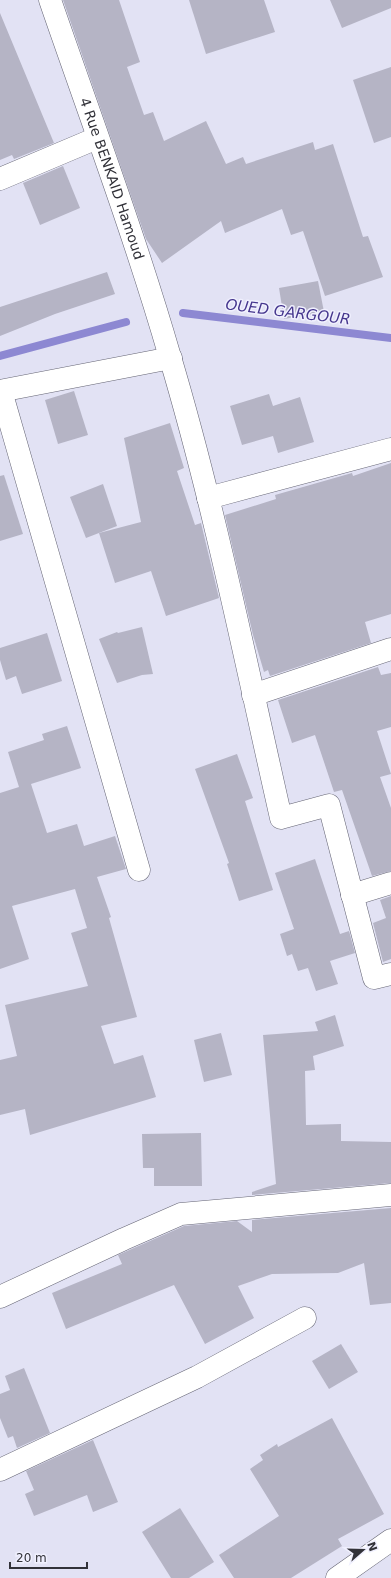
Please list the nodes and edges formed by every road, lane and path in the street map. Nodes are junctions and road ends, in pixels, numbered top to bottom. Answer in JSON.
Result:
{"nodes":[{"id":1,"x":50,"y":0,"type":"edge"},
{"id":2,"x":97,"y":138,"type":"junction"},
{"id":3,"x":0,"y":179,"type":"edge"},
{"id":4,"x":171,"y":358,"type":"junction"},
{"id":5,"x":1,"y":391,"type":"edge"},
{"id":6,"x":391,"y":449,"type":"edge"},
{"id":7,"x":208,"y":498,"type":"junction"},
{"id":8,"x":391,"y":649,"type":"edge"},
{"id":9,"x":253,"y":695,"type":"junction"},
{"id":10,"x":139,"y":870,"type":"dead end"},
{"id":11,"x":391,"y":883,"type":"edge"},
{"id":12,"x":352,"y":895,"type":"junction"},
{"id":13,"x":391,"y":974,"type":"edge"},
{"id":14,"x":391,"y":1195,"type":"edge"},
{"id":15,"x":0,"y":1297,"type":"edge"},
{"id":16,"x":305,"y":1318,"type":"dead end"},
{"id":17,"x":0,"y":1470,"type":"edge"},
{"id":18,"x":391,"y":1540,"type":"edge"},
{"id":19,"x":336,"y":1578,"type":"edge"}],
"edges":[{"from":1,"to":2,"type":"street","name":"4 Rue BENKAID Hamoud"},
{"from":2,"to":3,"type":"street"},
{"from":2,"to":4,"type":"street","name":"4 Rue BENKAID Hamoud"},
{"from":4,"to":5,"type":"street"},
{"from":4,"to":7,"type":"street","name":"4 Rue BENKAID Hamoud"},
{"from":5,"to":10,"type":"street"},
{"from":6,"to":7,"type":"street"},
{"from":7,"to":9,"type":"street","name":"4 Rue BENKAID Hamoud"},
{"from":8,"to":9,"type":"street"},
{"from":9,"to":12,"type":"street","name":"4 Rue BENKAID Hamoud"},
{"from":11,"to":12,"type":"street"},
{"from":12,"to":13,"type":"street"},
{"from":14,"to":15,"type":"street"},
{"from":16,"to":17,"type":"street"},
{"from":18,"to":19,"type":"street"}]}
